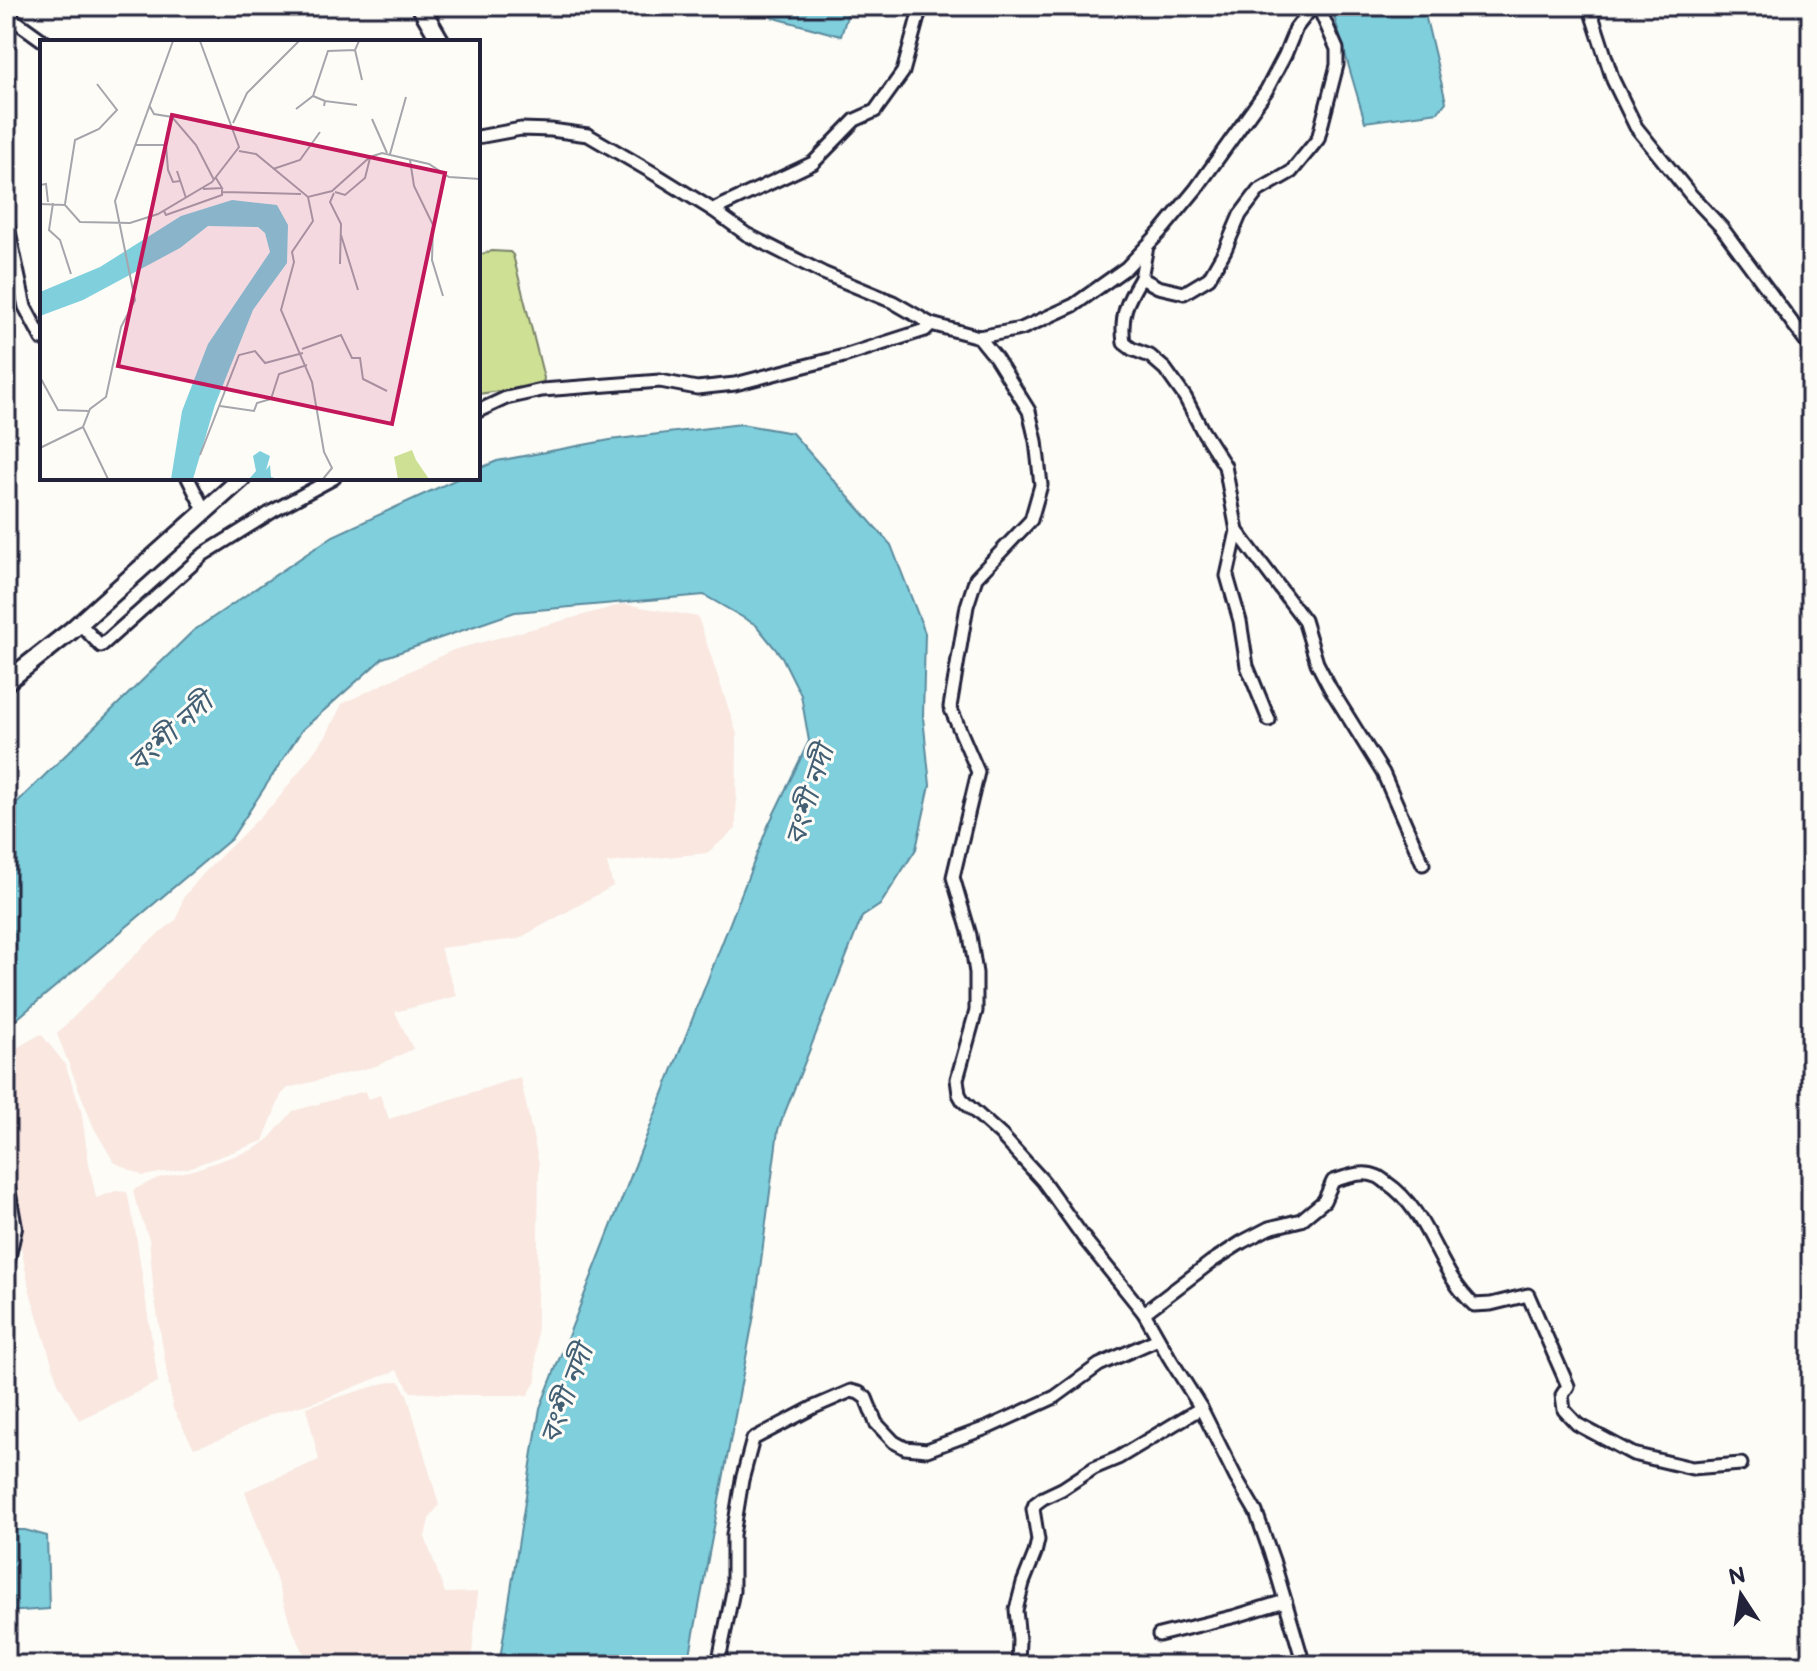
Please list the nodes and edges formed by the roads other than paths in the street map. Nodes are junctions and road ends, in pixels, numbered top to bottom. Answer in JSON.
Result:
{"nodes":[{"id":1,"x":420,"y":6,"type":"edge"},
{"id":2,"x":921,"y":6,"type":"edge"},
{"id":3,"x":1315,"y":6,"type":"edge"},
{"id":4,"x":1589,"y":6,"type":"edge"},
{"id":5,"x":6,"y":14,"type":"edge"},
{"id":6,"x":42,"y":40,"type":"edge"},
{"id":7,"x":440,"y":40,"type":"edge"},
{"id":8,"x":480,"y":137,"type":"edge"},
{"id":9,"x":713,"y":210,"type":"junction"},
{"id":10,"x":6,"y":217,"type":"edge"},
{"id":11,"x":1147,"y":246,"type":"junction"},
{"id":12,"x":1141,"y":278,"type":"junction"},
{"id":13,"x":931,"y":324,"type":"junction"},
{"id":14,"x":40,"y":335,"type":"edge"},
{"id":15,"x":979,"y":337,"type":"junction"},
{"id":16,"x":1811,"y":348,"type":"edge"},
{"id":17,"x":480,"y":410,"type":"edge"},
{"id":18,"x":189,"y":480,"type":"edge"},
{"id":19,"x":240,"y":480,"type":"edge"},
{"id":20,"x":330,"y":480,"type":"edge"},
{"id":21,"x":205,"y":512,"type":"junction"},
{"id":22,"x":1237,"y":531,"type":"junction"},
{"id":23,"x":80,"y":624,"type":"junction"},
{"id":24,"x":6,"y":682,"type":"edge"},
{"id":25,"x":1269,"y":720,"type":"dead end"},
{"id":26,"x":1423,"y":864,"type":"dead end"},
{"id":27,"x":6,"y":1189,"type":"edge"},
{"id":28,"x":6,"y":1259,"type":"edge"},
{"id":29,"x":1144,"y":1313,"type":"junction"},
{"id":30,"x":1158,"y":1339,"type":"junction"},
{"id":31,"x":1201,"y":1408,"type":"junction"},
{"id":32,"x":1741,"y":1464,"type":"dead end"},
{"id":33,"x":1285,"y":1601,"type":"junction"},
{"id":34,"x":1159,"y":1635,"type":"dead end"},
{"id":35,"x":718,"y":1665,"type":"edge"},
{"id":36,"x":1018,"y":1665,"type":"edge"},
{"id":37,"x":1304,"y":1665,"type":"edge"}],
"edges":[{"from":1,"to":7,"type":"street"},
{"from":2,"to":9,"type":"street"},
{"from":3,"to":11,"type":"street"},
{"from":3,"to":12,"type":"street"},
{"from":4,"to":16,"type":"street"},
{"from":5,"to":6,"type":"street"},
{"from":8,"to":9,"type":"street"},
{"from":9,"to":13,"type":"street"},
{"from":10,"to":14,"type":"street"},
{"from":11,"to":12,"type":"street"},
{"from":11,"to":15,"type":"street"},
{"from":12,"to":22,"type":"street"},
{"from":13,"to":15,"type":"street"},
{"from":13,"to":17,"type":"street"},
{"from":15,"to":29,"type":"street"},
{"from":18,"to":21,"type":"street"},
{"from":19,"to":21,"type":"street"},
{"from":20,"to":23,"type":"street"},
{"from":21,"to":23,"type":"street"},
{"from":22,"to":25,"type":"street"},
{"from":22,"to":26,"type":"street"},
{"from":23,"to":24,"type":"street"},
{"from":27,"to":28,"type":"street"},
{"from":29,"to":30,"type":"street"},
{"from":29,"to":32,"type":"street"},
{"from":30,"to":31,"type":"street"},
{"from":30,"to":35,"type":"street"},
{"from":31,"to":33,"type":"street"},
{"from":31,"to":36,"type":"street"},
{"from":33,"to":34,"type":"street"},
{"from":33,"to":37,"type":"street"}]}
